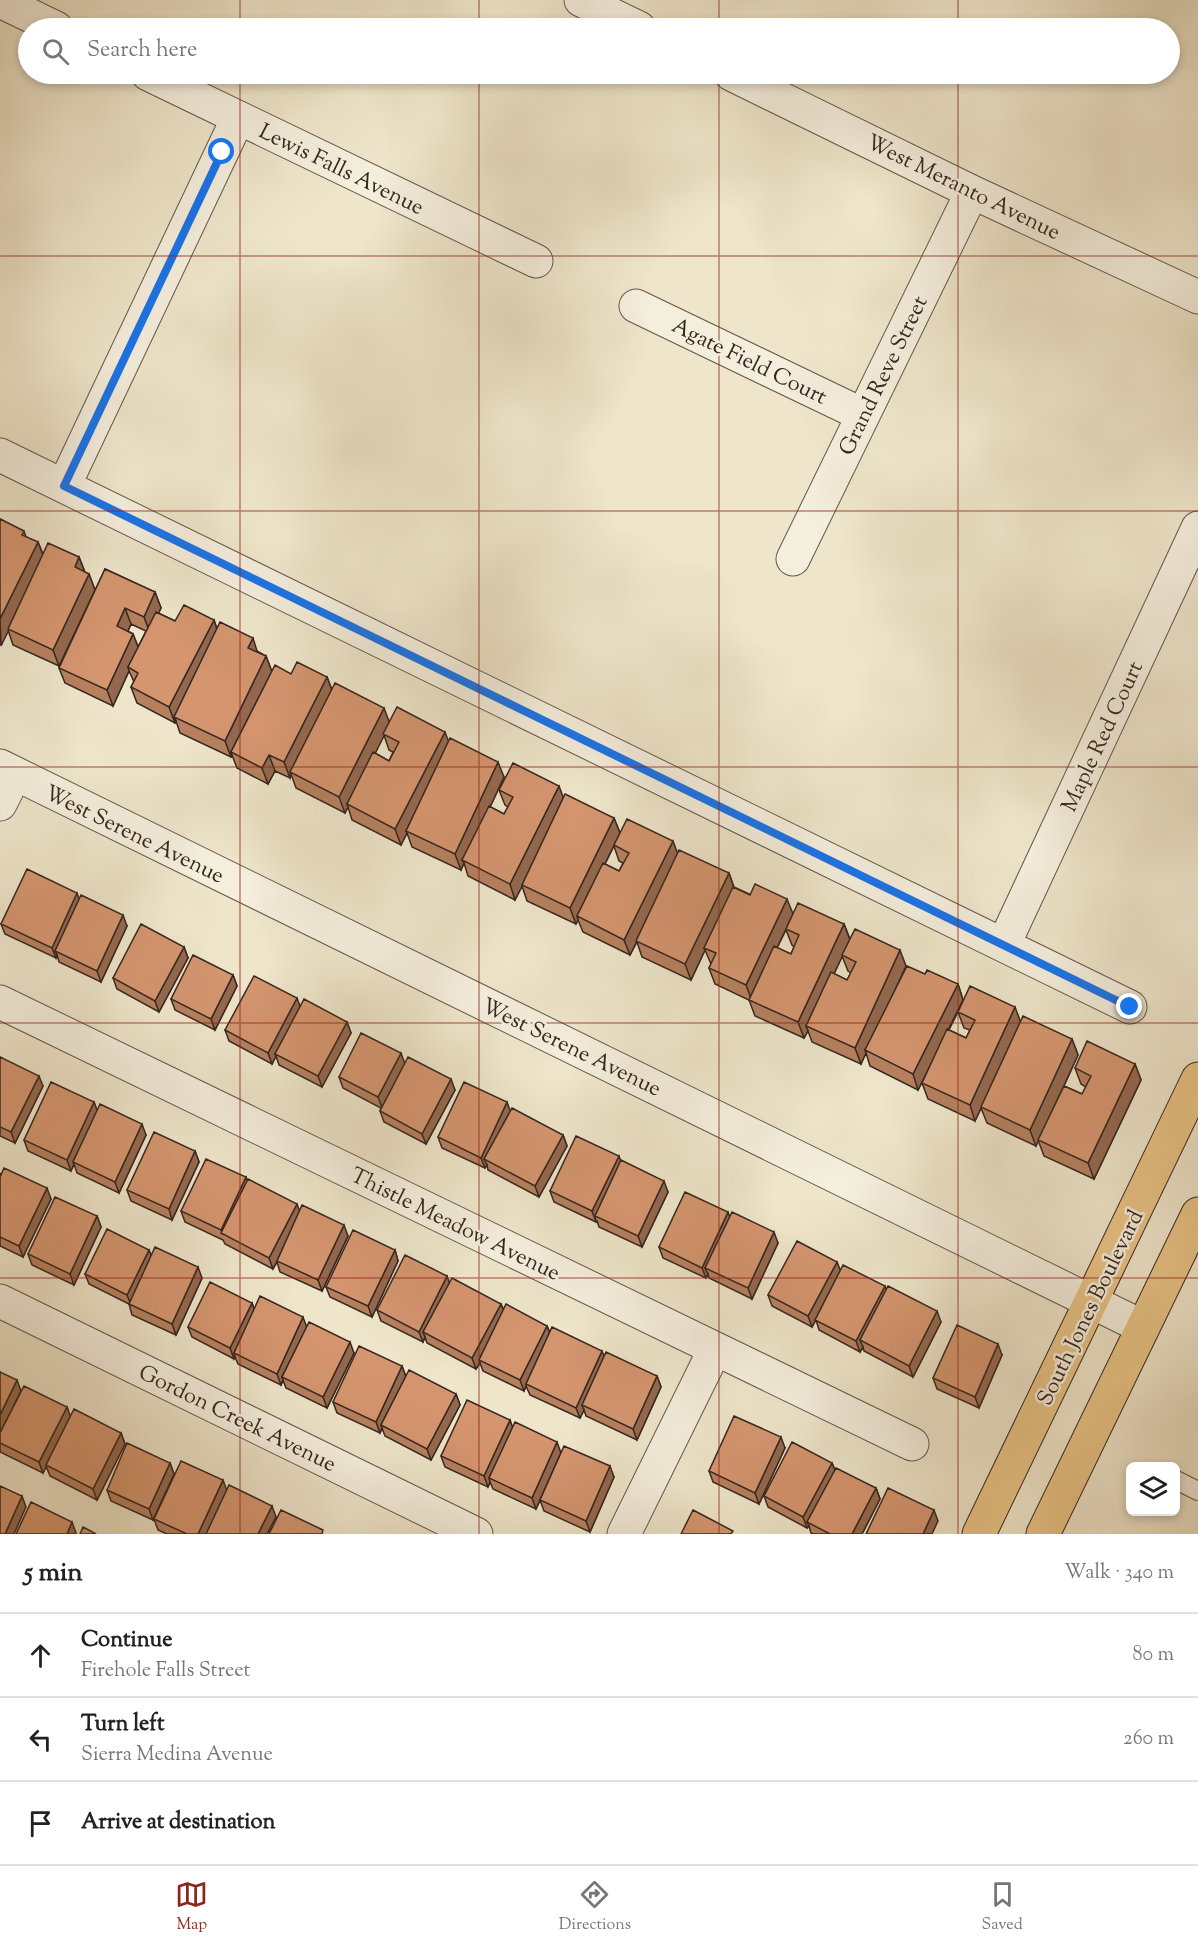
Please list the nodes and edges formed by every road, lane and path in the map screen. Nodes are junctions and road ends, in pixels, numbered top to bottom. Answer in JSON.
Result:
{"nodes":[{"id":1,"x":581,"y":0,"type":"edge"},
{"id":2,"x":20,"y":5,"type":"edge"},
{"id":3,"x":40,"y":18,"type":"edge"},
{"id":4,"x":618,"y":18,"type":"edge"},
{"id":5,"x":168,"y":84,"type":"edge"},
{"id":6,"x":751,"y":84,"type":"edge"},
{"id":7,"x":238,"y":118,"type":"junction"},
{"id":8,"x":972,"y":192,"type":"junction"},
{"id":9,"x":536,"y":261,"type":"dead end"},
{"id":10,"x":1198,"y":297,"type":"edge"},
{"id":11,"x":636,"y":306,"type":"dead end"},
{"id":12,"x":863,"y":415,"type":"junction"},
{"id":13,"x":0,"y":455,"type":"edge"},
{"id":14,"x":64,"y":486,"type":"junction"},
{"id":15,"x":1198,"y":528,"type":"edge"},
{"id":16,"x":793,"y":559,"type":"dead end"},
{"id":17,"x":7,"y":770,"type":"edge"},
{"id":18,"x":0,"y":804,"type":"edge"},
{"id":19,"x":1005,"y":944,"type":"junction"},
{"id":20,"x":0,"y":1002,"type":"edge"},
{"id":21,"x":1130,"y":1007,"type":"dead end"},
{"id":22,"x":1198,"y":1079,"type":"edge"},
{"id":23,"x":1198,"y":1214,"type":"edge"},
{"id":24,"x":0,"y":1300,"type":"edge"},
{"id":25,"x":1092,"y":1301,"type":"junction"},
{"id":26,"x":1143,"y":1327,"type":"junction"},
{"id":27,"x":715,"y":1349,"type":"junction"},
{"id":28,"x":912,"y":1444,"type":"dead end"},
{"id":29,"x":1180,"y":1482,"type":"edge"},
{"id":30,"x":1198,"y":1491,"type":"edge"},
{"id":31,"x":476,"y":1534,"type":"edge"},
{"id":32,"x":624,"y":1534,"type":"edge"},
{"id":33,"x":980,"y":1534,"type":"edge"},
{"id":34,"x":1043,"y":1534,"type":"edge"}],
"edges":[{"from":1,"to":4,"type":"street"},
{"from":2,"to":3,"type":"street"},
{"from":5,"to":7,"type":"street","name":"Lewis Falls Avenue"},
{"from":6,"to":8,"type":"street","name":"West Meranto Avenue"},
{"from":7,"to":9,"type":"street","name":"Lewis Falls Avenue"},
{"from":7,"to":14,"type":"street"},
{"from":8,"to":10,"type":"street","name":"West Meranto Avenue"},
{"from":8,"to":12,"type":"street","name":"Grand Reve Street"},
{"from":11,"to":12,"type":"street","name":"Agate Field Court"},
{"from":12,"to":16,"type":"street","name":"Grand Reve Street"},
{"from":13,"to":14,"type":"street"},
{"from":14,"to":19,"type":"street"},
{"from":15,"to":19,"type":"street","name":"Maple Red Court"},
{"from":17,"to":18,"type":"street"},
{"from":17,"to":25,"type":"street","name":"West Serene Avenue"},
{"from":19,"to":21,"type":"street"},
{"from":20,"to":27,"type":"street","name":"Thistle Meadow Avenue"},
{"from":22,"to":25,"type":"main road","name":"South Jones Boulevard"},
{"from":23,"to":26,"type":"main road"},
{"from":24,"to":31,"type":"street","name":"Gordon Creek Avenue"},
{"from":25,"to":26,"type":"street","name":"West Serene Avenue"},
{"from":25,"to":33,"type":"main road","name":"South Jones Boulevard"},
{"from":26,"to":34,"type":"main road"},
{"from":27,"to":28,"type":"street","name":"Thistle Meadow Avenue"},
{"from":27,"to":32,"type":"street"},
{"from":29,"to":30,"type":"lane"}]}
